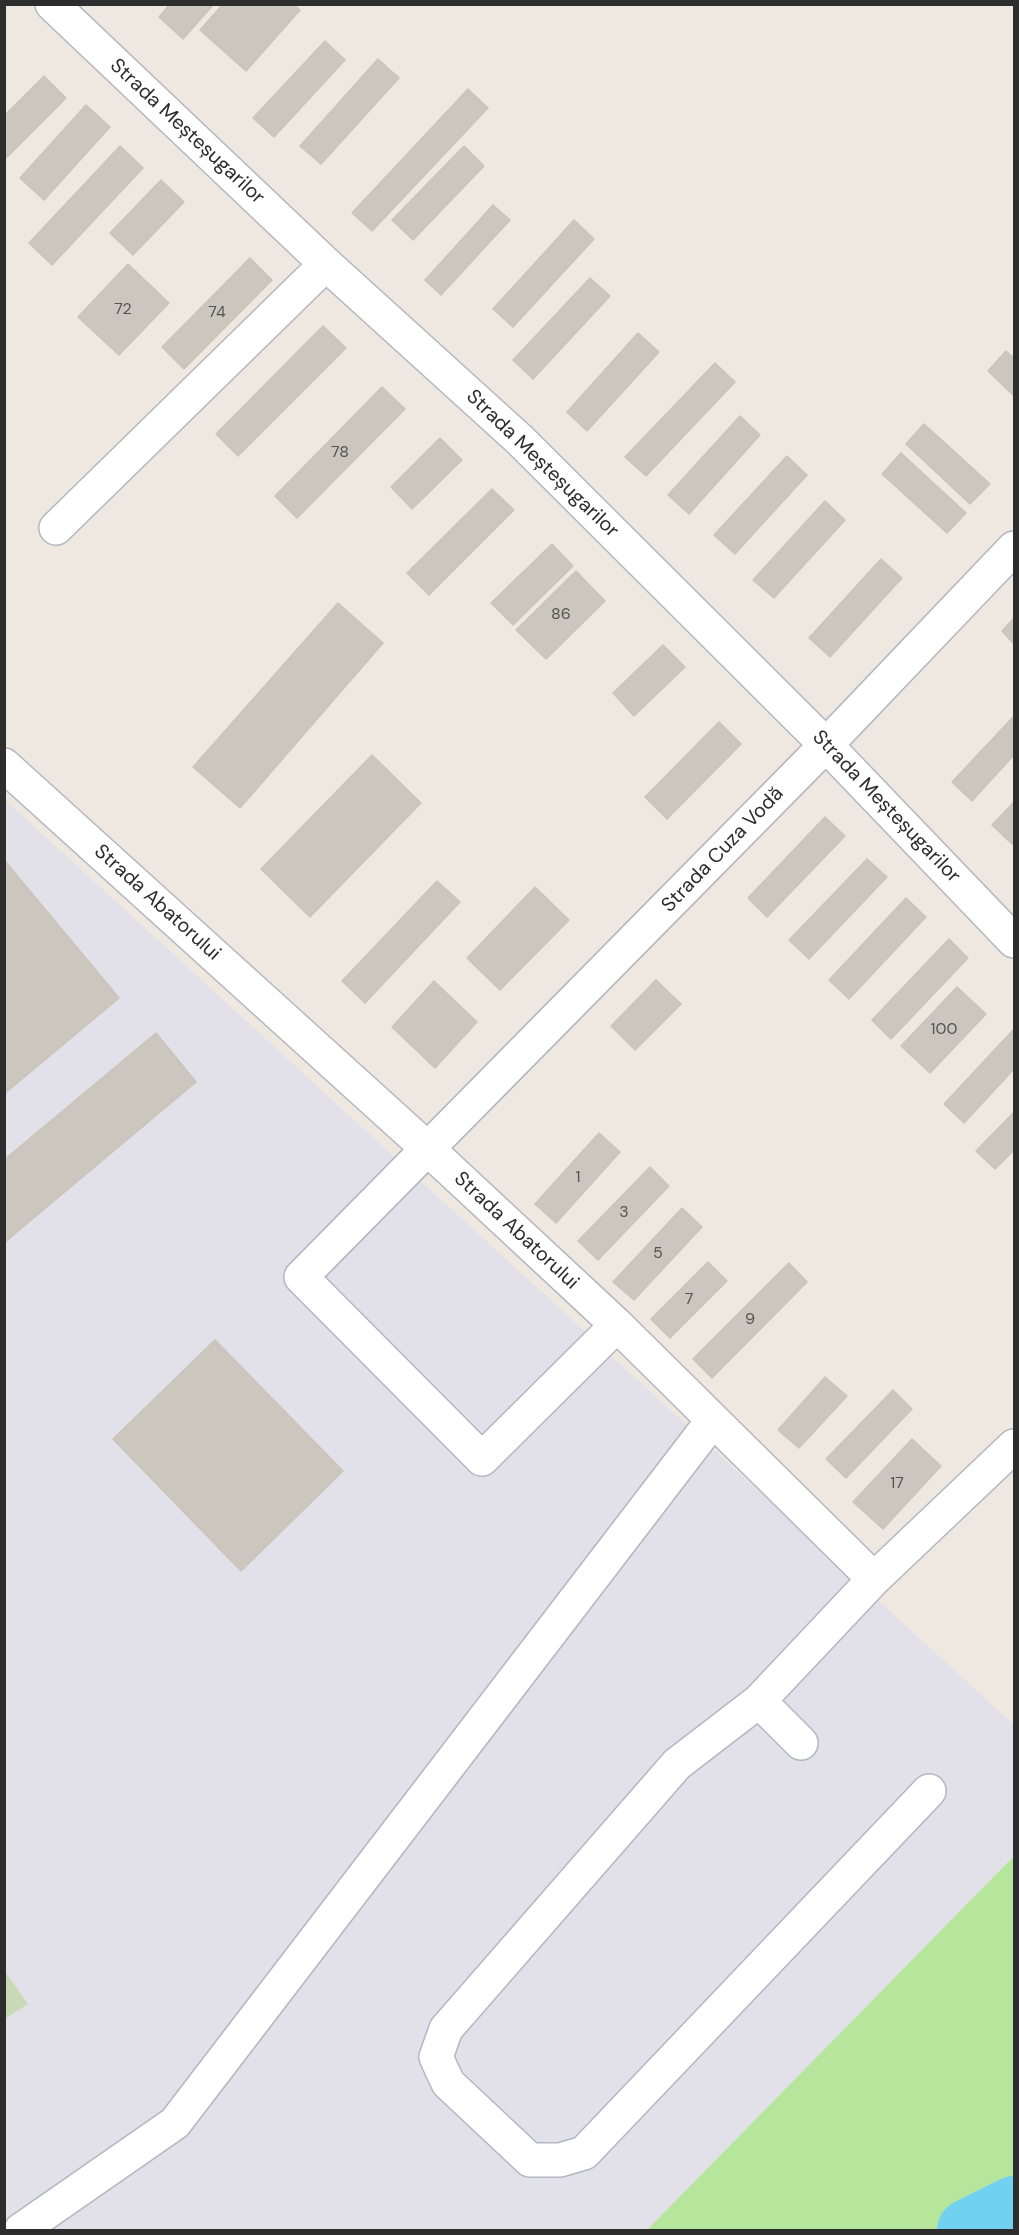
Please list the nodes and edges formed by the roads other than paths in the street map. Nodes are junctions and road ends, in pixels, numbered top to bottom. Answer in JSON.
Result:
{"nodes":[{"id":1,"x":52,"y":4,"type":"edge"},
{"id":2,"x":326,"y":264,"type":"junction"},
{"id":3,"x":56,"y":528,"type":"dead end"},
{"id":4,"x":1014,"y":548,"type":"edge"},
{"id":5,"x":826,"y":745,"type":"junction"},
{"id":6,"x":4,"y":765,"type":"edge"},
{"id":7,"x":1014,"y":941,"type":"edge"},
{"id":8,"x":429,"y":1150,"type":"junction"},
{"id":9,"x":616,"y":1325,"type":"junction"},
{"id":10,"x":713,"y":1420,"type":"junction"},
{"id":11,"x":1014,"y":1446,"type":"edge"},
{"id":12,"x":874,"y":1579,"type":"junction"},
{"id":13,"x":759,"y":1701,"type":"junction"},
{"id":14,"x":801,"y":1743,"type":"dead end"},
{"id":15,"x":928,"y":1791,"type":"dead end"},
{"id":16,"x":21,"y":2230,"type":"edge"}],
"edges":[{"from":1,"to":2,"type":"street","name":"Strada Meșteșugarilor"},
{"from":2,"to":3,"type":"street"},
{"from":2,"to":5,"type":"street","name":"Strada Meșteșugarilor"},
{"from":4,"to":5,"type":"street","name":"Strada Cuza Vodă"},
{"from":5,"to":7,"type":"street","name":"Strada Meșteșugarilor"},
{"from":5,"to":8,"type":"street","name":"Strada Cuza Vodă"},
{"from":6,"to":8,"type":"street","name":"Strada Abatorului"},
{"from":8,"to":9,"type":"street","name":"Strada Abatorului"},
{"from":8,"to":9,"type":"street","name":"Strada Cuza Vodă"},
{"from":9,"to":10,"type":"street","name":"Strada Abatorului"},
{"from":10,"to":12,"type":"street","name":"Strada Abatorului"},
{"from":10,"to":16,"type":"street"},
{"from":11,"to":12,"type":"street"},
{"from":12,"to":13,"type":"street"},
{"from":13,"to":14,"type":"street"},
{"from":13,"to":15,"type":"street"}]}
